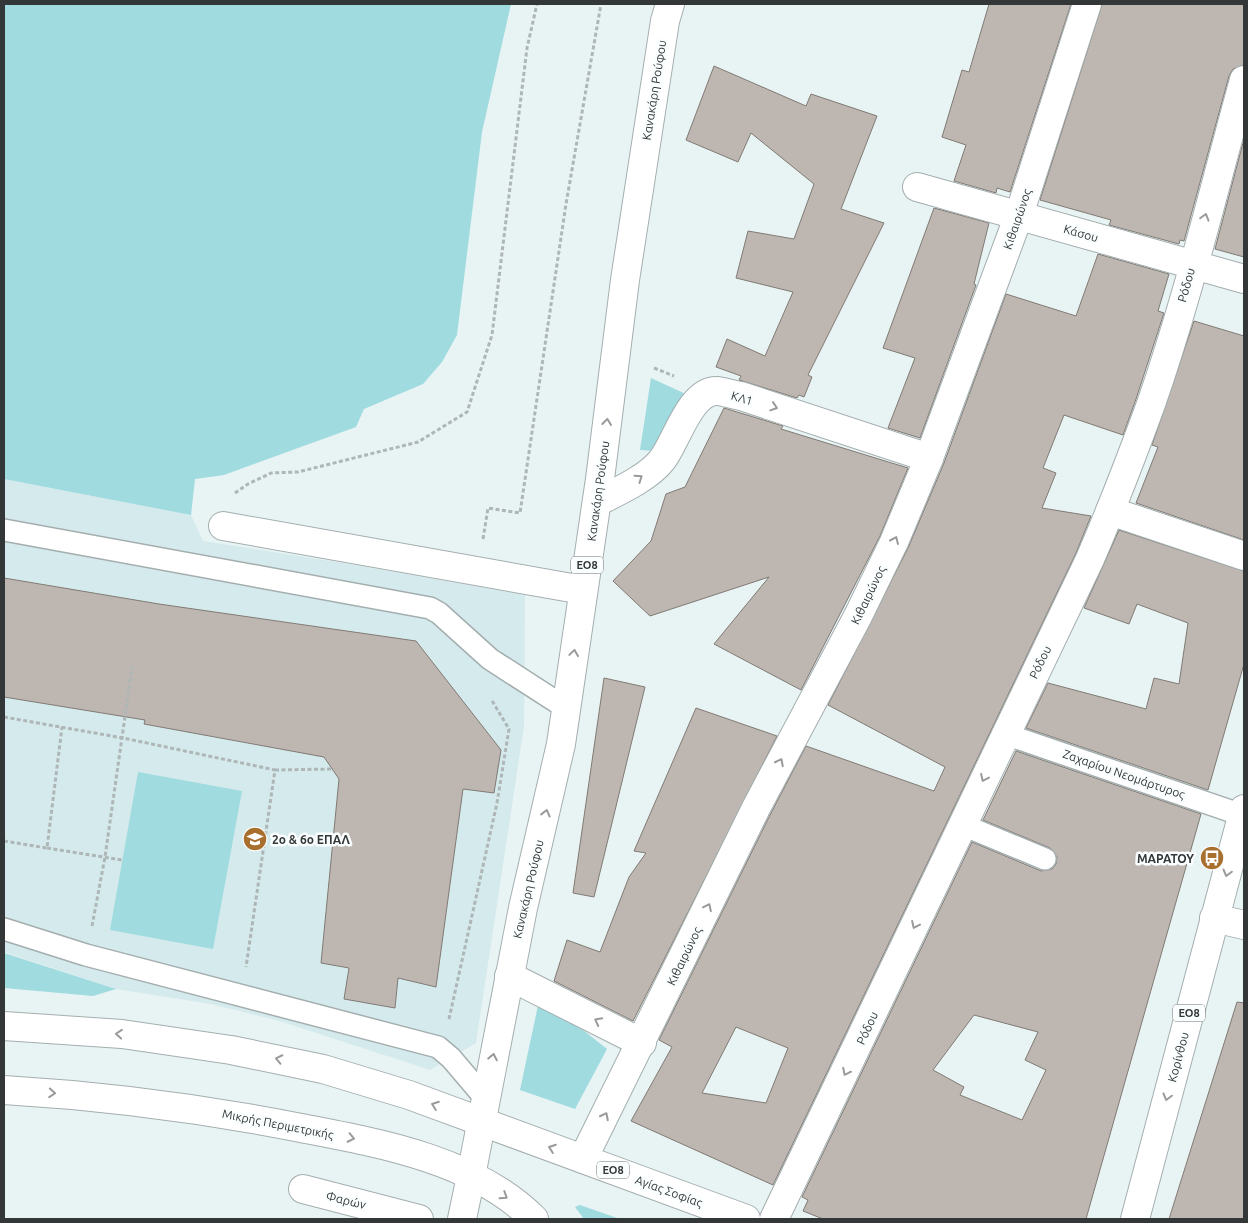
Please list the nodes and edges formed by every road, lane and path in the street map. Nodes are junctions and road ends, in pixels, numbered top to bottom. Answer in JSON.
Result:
{"nodes":[{"id":1,"x":537,"y":4,"type":"edge"},
{"id":2,"x":600,"y":4,"type":"edge"},
{"id":3,"x":670,"y":4,"type":"edge"},
{"id":4,"x":1087,"y":4,"type":"edge"},
{"id":5,"x":1244,"y":80,"type":"edge"},
{"id":6,"x":917,"y":186,"type":"dead end"},
{"id":7,"x":1019,"y":215,"type":"junction"},
{"id":8,"x":1192,"y":264,"type":"junction"},
{"id":9,"x":1244,"y":279,"type":"edge"},
{"id":10,"x":929,"y":458,"type":"junction"},
{"id":11,"x":271,"y":474,"type":"dead end"},
{"id":12,"x":597,"y":502,"type":"junction"},
{"id":13,"x":1110,"y":511,"type":"junction"},
{"id":14,"x":222,"y":526,"type":"dead end"},
{"id":15,"x":4,"y":530,"type":"edge"},
{"id":16,"x":1244,"y":556,"type":"edge"},
{"id":17,"x":477,"y":571,"type":"junction"},
{"id":18,"x":582,"y":590,"type":"junction"},
{"id":19,"x":473,"y":644,"type":"junction"},
{"id":20,"x":132,"y":667,"type":"dead end"},
{"id":21,"x":566,"y":708,"type":"junction"},
{"id":22,"x":4,"y":717,"type":"edge"},
{"id":23,"x":62,"y":727,"type":"dead end"},
{"id":24,"x":1005,"y":734,"type":"junction"},
{"id":25,"x":123,"y":738,"type":"junction"},
{"id":26,"x":333,"y":769,"type":"dead end"},
{"id":27,"x":275,"y":770,"type":"junction"},
{"id":28,"x":1243,"y":812,"type":"edge"},
{"id":29,"x":962,"y":825,"type":"junction"},
{"id":30,"x":4,"y":840,"type":"edge"},
{"id":31,"x":47,"y":848,"type":"junction"},
{"id":32,"x":105,"y":857,"type":"junction"},
{"id":33,"x":1045,"y":859,"type":"dead end"},
{"id":34,"x":122,"y":860,"type":"dead end"},
{"id":35,"x":1214,"y":918,"type":"junction"},
{"id":36,"x":1244,"y":925,"type":"edge"},
{"id":37,"x":4,"y":929,"type":"edge"},
{"id":38,"x":86,"y":955,"type":"junction"},
{"id":39,"x":509,"y":976,"type":"junction"},
{"id":40,"x":242,"y":997,"type":"junction"},
{"id":41,"x":4,"y":1026,"type":"edge"},
{"id":42,"x":642,"y":1043,"type":"junction"},
{"id":43,"x":438,"y":1047,"type":"junction"},
{"id":44,"x":4,"y":1090,"type":"edge"},
{"id":45,"x":483,"y":1110,"type":"junction"},
{"id":46,"x":583,"y":1159,"type":"junction"},
{"id":47,"x":470,"y":1176,"type":"junction"},
{"id":48,"x":303,"y":1189,"type":"dead end"},
{"id":49,"x":418,"y":1219,"type":"edge"},
{"id":50,"x":462,"y":1219,"type":"edge"},
{"id":51,"x":534,"y":1219,"type":"edge"},
{"id":52,"x":746,"y":1219,"type":"edge"},
{"id":53,"x":774,"y":1219,"type":"edge"},
{"id":54,"x":1135,"y":1219,"type":"edge"}],
"edges":[{"from":1,"to":11,"type":"path"},
{"from":2,"to":17,"type":"path"},
{"from":12,"to":3,"type":"street","name":"Κανακάρη Ρούφου","number":"ΕΟ8","one_way":true},
{"from":4,"to":7,"type":"street","name":"Κιθαιρώνος"},
{"from":8,"to":5,"type":"street","name":"Ρόδου","one_way":true},
{"from":6,"to":7,"type":"street","name":"Κάσου"},
{"from":7,"to":8,"type":"street","name":"Κάσου"},
{"from":7,"to":10,"type":"street","name":"Κιθαιρώνος"},
{"from":8,"to":9,"type":"street","name":"Κάσου"},
{"from":8,"to":13,"type":"street","name":"Ρόδου"},
{"from":12,"to":10,"type":"street","name":"ΚΛ1","one_way":true},
{"from":42,"to":10,"type":"street","name":"Κιθαιρώνος","one_way":true},
{"from":12,"to":18,"type":"street","name":"Κανακάρη Ρούφου","number":"ΕΟ8"},
{"from":13,"to":16,"type":"street"},
{"from":13,"to":24,"type":"street","name":"Ρόδου"},
{"from":14,"to":17,"type":"street"},
{"from":15,"to":19,"type":"lane"},
{"from":17,"to":18,"type":"street"},
{"from":21,"to":18,"type":"street","name":"Κανακάρη Ρούφου","number":"ΕΟ8","one_way":true},
{"from":19,"to":21,"type":"lane"},
{"from":19,"to":43,"type":"path"},
{"from":20,"to":25,"type":"path"},
{"from":39,"to":21,"type":"street","name":"Κανακάρη Ρούφου","number":"ΕΟ8","one_way":true},
{"from":22,"to":25,"type":"path"},
{"from":23,"to":31,"type":"path"},
{"from":24,"to":28,"type":"lane","name":"Ζαχαρίου Νεομάρτυρος"},
{"from":24,"to":29,"type":"street","name":"Ρόδου","one_way":true},
{"from":25,"to":27,"type":"path"},
{"from":25,"to":32,"type":"path"},
{"from":26,"to":27,"type":"path"},
{"from":27,"to":40,"type":"path"},
{"from":28,"to":35,"type":"street","name":"Κορίνθου","number":"ΕΟ8","one_way":true},
{"from":29,"to":33,"type":"lane"},
{"from":29,"to":53,"type":"street","name":"Ρόδου","one_way":true},
{"from":30,"to":31,"type":"path"},
{"from":31,"to":32,"type":"path"},
{"from":32,"to":34,"type":"path"},
{"from":32,"to":38,"type":"path"},
{"from":35,"to":36,"type":"street"},
{"from":35,"to":54,"type":"street","name":"Κορίνθου","number":"ΕΟ8","one_way":true},
{"from":37,"to":38,"type":"lane"},
{"from":38,"to":40,"type":"lane"},
{"from":42,"to":39,"type":"street","one_way":true},
{"from":45,"to":39,"type":"street","name":"Κανακάρη Ρούφου","number":"ΕΟ8","one_way":true},
{"from":40,"to":43,"type":"lane"},
{"from":45,"to":41,"type":"street","one_way":true},
{"from":46,"to":42,"type":"street","name":"Κιθαιρώνος","one_way":true},
{"from":43,"to":45,"type":"lane"},
{"from":44,"to":47,"type":"street","name":"Μικρής Περιμετρικής","one_way":true},
{"from":46,"to":45,"type":"street","name":"Αγίας Σοφίας","number":"ΕΟ8","one_way":true},
{"from":45,"to":47,"type":"street","name":"Κανακάρη Ρούφου"},
{"from":46,"to":52,"type":"street","name":"Αγίας Σοφίας","number":"ΕΟ8"},
{"from":47,"to":50,"type":"street","name":"Κανακάρη Ρούφου"},
{"from":47,"to":51,"type":"street","name":"Μικρής Περιμετρικής","one_way":true},
{"from":48,"to":49,"type":"street","name":"Φαρών"}]}
